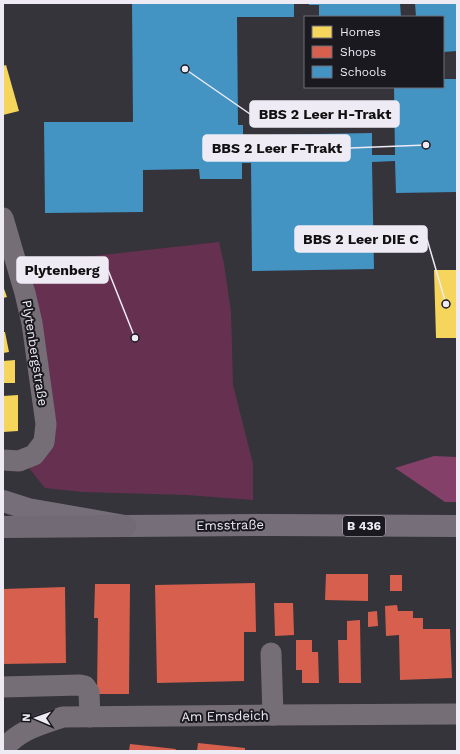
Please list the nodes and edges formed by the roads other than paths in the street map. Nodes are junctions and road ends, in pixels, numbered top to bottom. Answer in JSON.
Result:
{"nodes":[{"id":1,"x":3,"y":218,"type":"edge"},
{"id":2,"x":3,"y":460,"type":"edge"},
{"id":3,"x":3,"y":501,"type":"edge"},
{"id":4,"x":125,"y":526,"type":"junction"},
{"id":5,"x":457,"y":526,"type":"edge"},
{"id":6,"x":3,"y":527,"type":"edge"},
{"id":7,"x":271,"y":653,"type":"dead end"},
{"id":8,"x":3,"y":687,"type":"edge"},
{"id":9,"x":457,"y":714,"type":"edge"},
{"id":10,"x":273,"y":715,"type":"junction"},
{"id":11,"x":90,"y":717,"type":"junction"},
{"id":12,"x":3,"y":750,"type":"edge"}],
"edges":[{"from":1,"to":2,"type":"street","name":"Plytenbergstraße"},
{"from":3,"to":4,"type":"main road"},
{"from":4,"to":5,"type":"main road","name":"Emsstraße","number":"B 436"},
{"from":4,"to":6,"type":"highway","name":"Emsstraße","number":"B 436"},
{"from":7,"to":10,"type":"street"},
{"from":8,"to":11,"type":"street"},
{"from":9,"to":10,"type":"street","name":"Am Emsdeich"},
{"from":10,"to":11,"type":"street","name":"Am Emsdeich"},
{"from":11,"to":12,"type":"street","name":"Am Emsdeich"}]}
